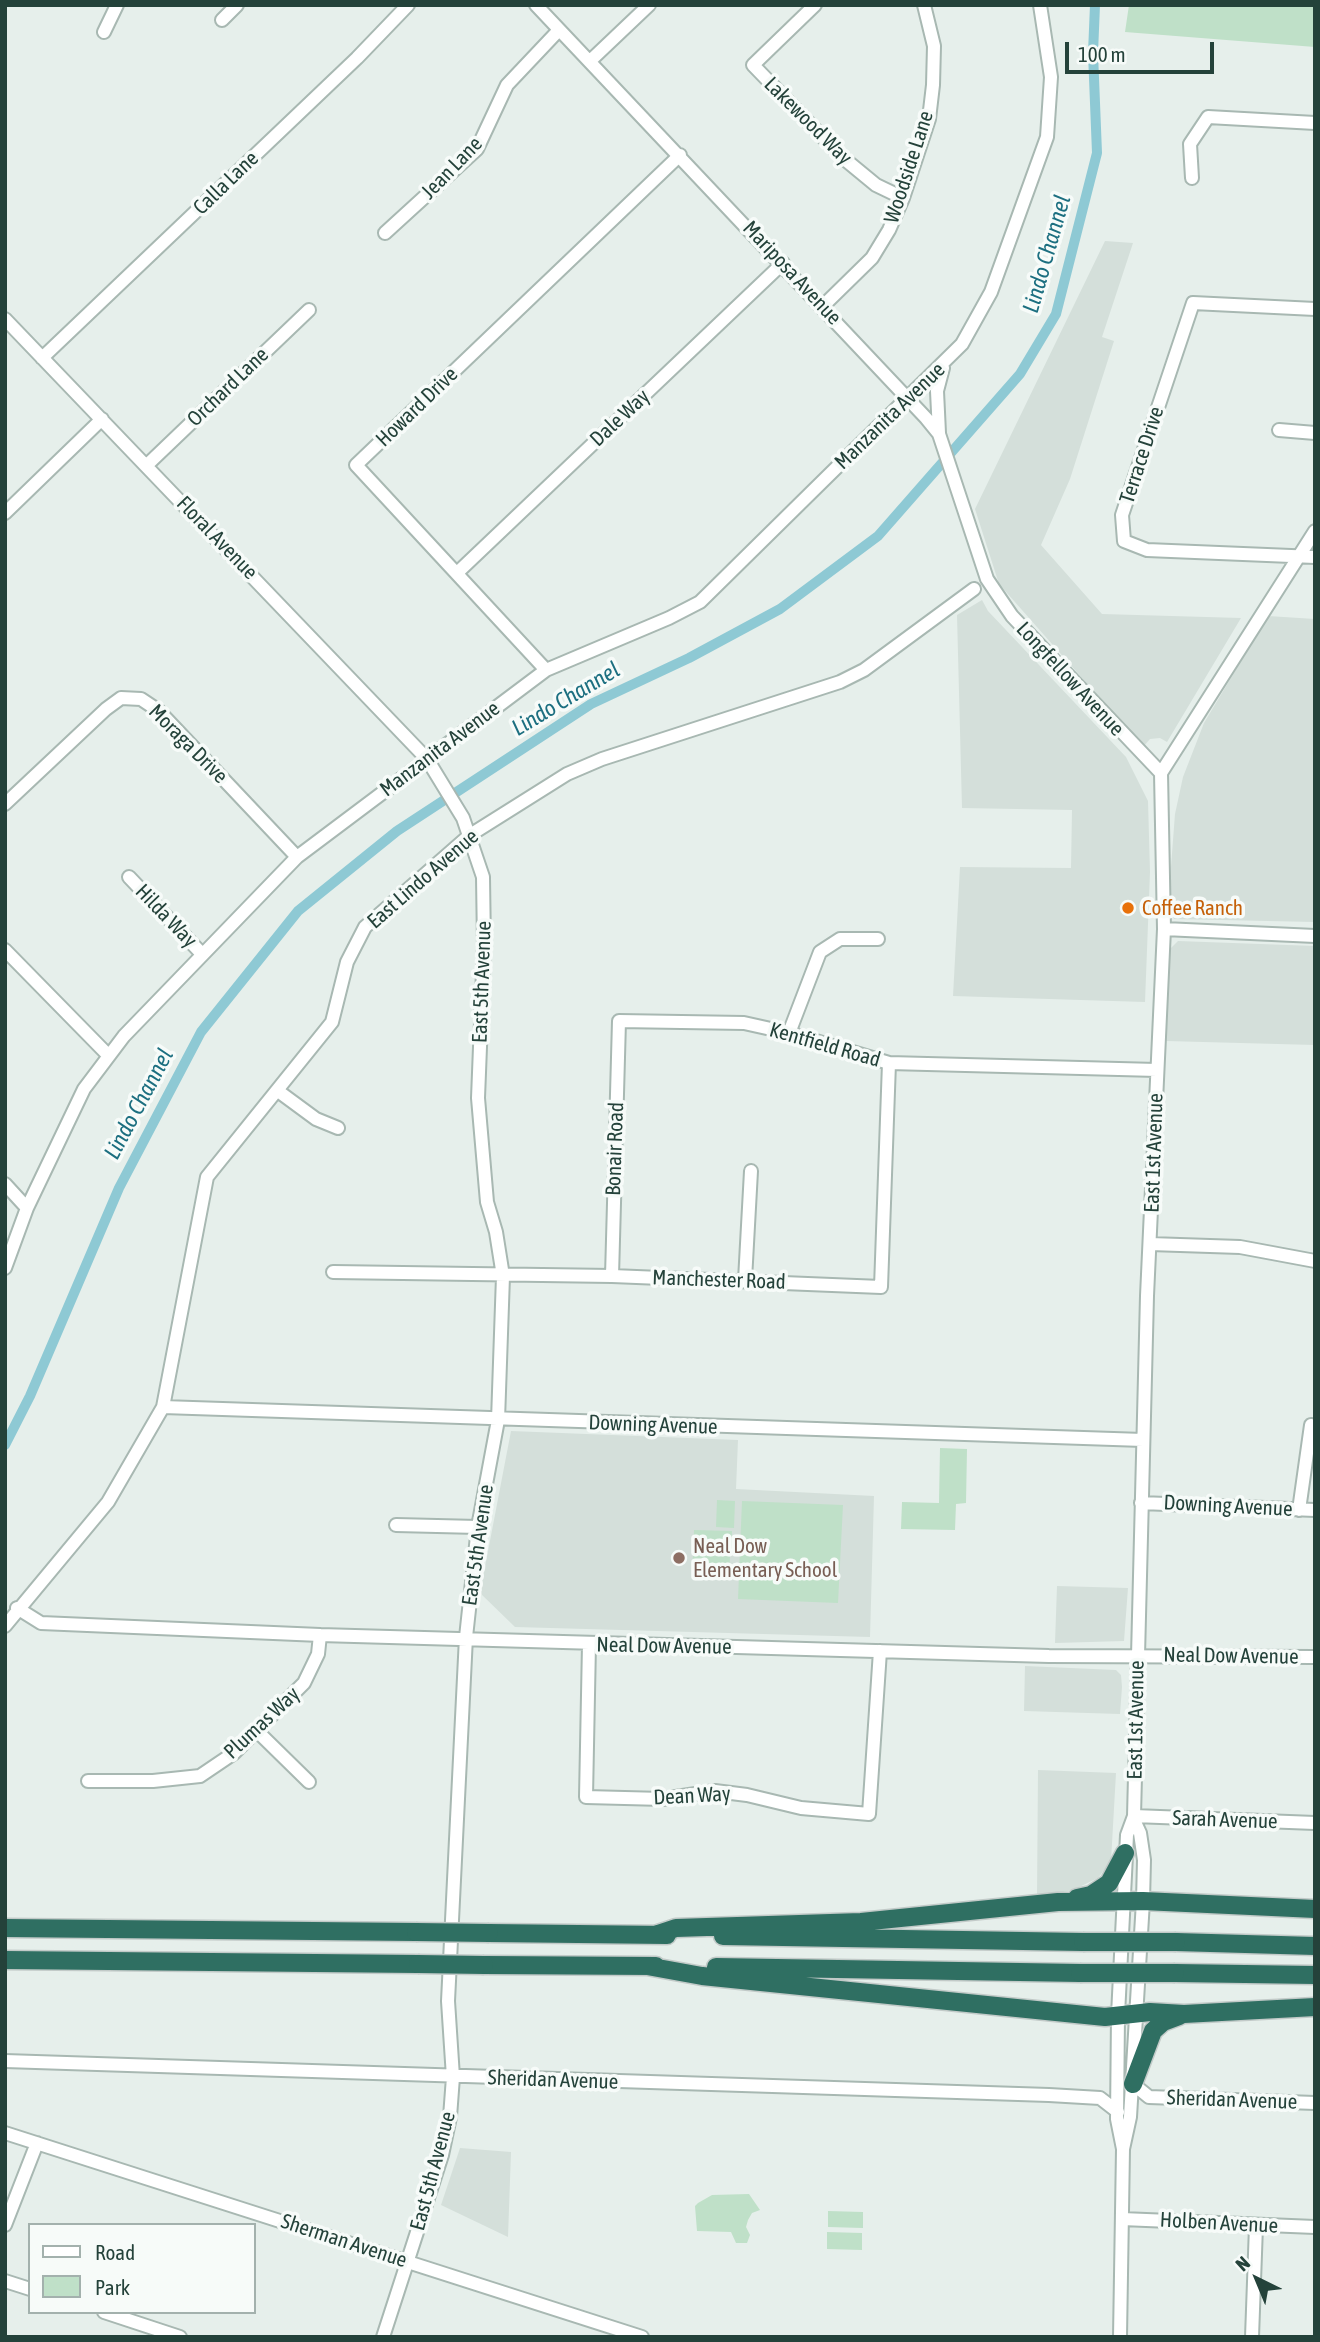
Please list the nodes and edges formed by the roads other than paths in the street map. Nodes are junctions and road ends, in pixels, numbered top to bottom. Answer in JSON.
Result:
{"nodes":[{"id":1,"x":117,"y":5,"type":"edge"},
{"id":2,"x":237,"y":5,"type":"edge"},
{"id":3,"x":408,"y":5,"type":"edge"},
{"id":4,"x":536,"y":5,"type":"edge"},
{"id":5,"x":649,"y":5,"type":"edge"},
{"id":6,"x":816,"y":5,"type":"edge"},
{"id":7,"x":924,"y":5,"type":"edge"},
{"id":8,"x":1040,"y":5,"type":"edge"},
{"id":9,"x":222,"y":20,"type":"dead end"},
{"id":10,"x":559,"y":30,"type":"junction"},
{"id":11,"x":104,"y":32,"type":"dead end"},
{"id":12,"x":590,"y":61,"type":"junction"},
{"id":13,"x":1315,"y":122,"type":"edge"},
{"id":14,"x":680,"y":155,"type":"junction"},
{"id":15,"x":1192,"y":178,"type":"dead end"},
{"id":16,"x":903,"y":198,"type":"junction"},
{"id":17,"x":385,"y":233,"type":"dead end"},
{"id":18,"x":783,"y":263,"type":"junction"},
{"id":19,"x":823,"y":306,"type":"junction"},
{"id":20,"x":1315,"y":309,"type":"edge"},
{"id":21,"x":309,"y":310,"type":"dead end"},
{"id":22,"x":5,"y":319,"type":"edge"},
{"id":23,"x":10,"y":333,"type":"edge"},
{"id":24,"x":42,"y":358,"type":"junction"},
{"id":25,"x":944,"y":364,"type":"junction"},
{"id":26,"x":908,"y":400,"type":"junction"},
{"id":27,"x":102,"y":419,"type":"junction"},
{"id":28,"x":1279,"y":430,"type":"dead end"},
{"id":29,"x":939,"y":433,"type":"junction"},
{"id":30,"x":1315,"y":433,"type":"edge"},
{"id":31,"x":147,"y":465,"type":"junction"},
{"id":32,"x":5,"y":513,"type":"edge"},
{"id":33,"x":1315,"y":531,"type":"edge"},
{"id":34,"x":1299,"y":556,"type":"junction"},
{"id":35,"x":1315,"y":557,"type":"edge"},
{"id":36,"x":457,"y":573,"type":"junction"},
{"id":37,"x":987,"y":579,"type":"joint"},
{"id":38,"x":974,"y":589,"type":"dead end"},
{"id":39,"x":546,"y":670,"type":"junction"},
{"id":40,"x":430,"y":764,"type":"junction"},
{"id":41,"x":1161,"y":773,"type":"junction"},
{"id":42,"x":5,"y":804,"type":"edge"},
{"id":43,"x":470,"y":835,"type":"junction"},
{"id":44,"x":297,"y":857,"type":"junction"},
{"id":45,"x":129,"y":877,"type":"dead end"},
{"id":46,"x":1164,"y":929,"type":"junction"},
{"id":47,"x":1315,"y":936,"type":"edge"},
{"id":48,"x":878,"y":939,"type":"dead end"},
{"id":49,"x":5,"y":950,"type":"edge"},
{"id":50,"x":202,"y":954,"type":"junction"},
{"id":51,"x":619,"y":1021,"type":"joint"},
{"id":52,"x":789,"y":1032,"type":"junction"},
{"id":53,"x":108,"y":1055,"type":"junction"},
{"id":54,"x":889,"y":1063,"type":"junction"},
{"id":55,"x":1157,"y":1070,"type":"junction"},
{"id":56,"x":278,"y":1091,"type":"junction"},
{"id":57,"x":338,"y":1128,"type":"dead end"},
{"id":58,"x":751,"y":1171,"type":"dead end"},
{"id":59,"x":5,"y":1184,"type":"edge"},
{"id":60,"x":27,"y":1208,"type":"junction"},
{"id":61,"x":1150,"y":1244,"type":"junction"},
{"id":62,"x":1315,"y":1261,"type":"edge"},
{"id":63,"x":5,"y":1268,"type":"edge"},
{"id":64,"x":333,"y":1272,"type":"dead end"},
{"id":65,"x":503,"y":1276,"type":"junction"},
{"id":66,"x":612,"y":1276,"type":"junction"},
{"id":67,"x":745,"y":1280,"type":"junction"},
{"id":68,"x":163,"y":1407,"type":"junction"},
{"id":69,"x":498,"y":1420,"type":"junction"},
{"id":70,"x":1311,"y":1425,"type":"dead end"},
{"id":71,"x":1143,"y":1440,"type":"junction"},
{"id":72,"x":1141,"y":1503,"type":"junction"},
{"id":73,"x":1299,"y":1510,"type":"junction"},
{"id":74,"x":1315,"y":1510,"type":"edge"},
{"id":75,"x":396,"y":1525,"type":"dead end"},
{"id":76,"x":478,"y":1527,"type":"junction"},
{"id":77,"x":18,"y":1608,"type":"junction"},
{"id":78,"x":5,"y":1626,"type":"edge"},
{"id":79,"x":320,"y":1635,"type":"junction"},
{"id":80,"x":466,"y":1637,"type":"junction"},
{"id":81,"x":589,"y":1644,"type":"junction"},
{"id":82,"x":880,"y":1651,"type":"junction"},
{"id":83,"x":1138,"y":1655,"type":"junction"},
{"id":84,"x":1315,"y":1657,"type":"edge"},
{"id":85,"x":258,"y":1732,"type":"junction"},
{"id":86,"x":88,"y":1781,"type":"dead end"},
{"id":87,"x":309,"y":1782,"type":"dead end"},
{"id":88,"x":1134,"y":1818,"type":"junction"},
{"id":89,"x":1315,"y":1823,"type":"edge"},
{"id":90,"x":1125,"y":1853,"type":"junction"},
{"id":91,"x":1143,"y":1901,"type":"junction"},
{"id":92,"x":1058,"y":1902,"type":"junction"},
{"id":93,"x":1122,"y":1902,"type":"junction"},
{"id":94,"x":1315,"y":1909,"type":"edge"},
{"id":95,"x":5,"y":1928,"type":"edge"},
{"id":96,"x":654,"y":1935,"type":"junction"},
{"id":97,"x":1315,"y":1946,"type":"edge"},
{"id":98,"x":5,"y":1960,"type":"edge"},
{"id":99,"x":647,"y":1966,"type":"junction"},
{"id":100,"x":1315,"y":1975,"type":"edge"},
{"id":101,"x":1315,"y":2007,"type":"edge"},
{"id":102,"x":1137,"y":2014,"type":"junction"},
{"id":103,"x":1184,"y":2014,"type":"junction"},
{"id":104,"x":1118,"y":2015,"type":"junction"},
{"id":105,"x":5,"y":2061,"type":"edge"},
{"id":106,"x":453,"y":2077,"type":"junction"},
{"id":107,"x":1125,"y":2081,"type":"junction"},
{"id":108,"x":1149,"y":2097,"type":"junction"},
{"id":109,"x":1100,"y":2098,"type":"junction"},
{"id":110,"x":1315,"y":2103,"type":"edge"},
{"id":111,"x":1124,"y":2111,"type":"junction"},
{"id":112,"x":5,"y":2133,"type":"edge"},
{"id":113,"x":37,"y":2143,"type":"junction"},
{"id":114,"x":1122,"y":2219,"type":"junction"},
{"id":115,"x":5,"y":2225,"type":"edge"},
{"id":116,"x":1256,"y":2226,"type":"junction"},
{"id":117,"x":1315,"y":2227,"type":"edge"},
{"id":118,"x":408,"y":2262,"type":"junction"},
{"id":119,"x":5,"y":2281,"type":"edge"},
{"id":120,"x":28,"y":2287,"type":"edge"},
{"id":121,"x":110,"y":2314,"type":"edge"},
{"id":122,"x":180,"y":2337,"type":"edge"},
{"id":123,"x":383,"y":2337,"type":"edge"},
{"id":124,"x":642,"y":2337,"type":"edge"},
{"id":125,"x":1120,"y":2337,"type":"edge"},
{"id":126,"x":1252,"y":2337,"type":"edge"}],
"edges":[{"from":1,"to":11,"type":"street"},
{"from":2,"to":9,"type":"street"},
{"from":3,"to":24,"type":"street","name":"Calla Lane"},
{"from":4,"to":10,"type":"street","name":"Mariposa Avenue"},
{"from":5,"to":12,"type":"street"},
{"from":6,"to":16,"type":"street","name":"Lakewood Way"},
{"from":7,"to":16,"type":"street","name":"Woodside Lane"},
{"from":8,"to":25,"type":"street","name":"Manzanita Avenue"},
{"from":10,"to":12,"type":"street","name":"Mariposa Avenue"},
{"from":10,"to":17,"type":"street","name":"Jean Lane"},
{"from":12,"to":14,"type":"street","name":"Mariposa Avenue"},
{"from":13,"to":15,"type":"street"},
{"from":14,"to":18,"type":"street","name":"Mariposa Avenue"},
{"from":14,"to":36,"type":"street","name":"Howard Drive"},
{"from":16,"to":19,"type":"street","name":"Woodside Lane"},
{"from":18,"to":19,"type":"street","name":"Mariposa Avenue"},
{"from":18,"to":36,"type":"street","name":"Dale Way"},
{"from":19,"to":26,"type":"street","name":"Mariposa Avenue"},
{"from":20,"to":34,"type":"street","name":"Terrace Drive"},
{"from":21,"to":31,"type":"street","name":"Orchard Lane"},
{"from":22,"to":23,"type":"street","name":"Floral Avenue"},
{"from":23,"to":24,"type":"street","name":"Floral Avenue"},
{"from":24,"to":27,"type":"street","name":"Floral Avenue"},
{"from":25,"to":26,"type":"street","name":"Manzanita Avenue"},
{"from":25,"to":29,"type":"street"},
{"from":26,"to":29,"type":"street","name":"Mariposa Avenue"},
{"from":26,"to":39,"type":"street","name":"Manzanita Avenue"},
{"from":27,"to":31,"type":"street","name":"Floral Avenue"},
{"from":27,"to":32,"type":"street"},
{"from":28,"to":30,"type":"street"},
{"from":29,"to":37,"type":"street","name":"Mariposa Avenue"},
{"from":31,"to":40,"type":"street","name":"Floral Avenue"},
{"from":33,"to":34,"type":"street"},
{"from":34,"to":35,"type":"street","name":"Terrace Drive"},
{"from":34,"to":41,"type":"street"},
{"from":36,"to":39,"type":"street","name":"Howard Drive"},
{"from":37,"to":41,"type":"street","name":"Longfellow Avenue"},
{"from":38,"to":43,"type":"street","name":"East Lindo Avenue"},
{"from":39,"to":40,"type":"street","name":"Manzanita Avenue"},
{"from":40,"to":43,"type":"street","name":"East 5th Avenue"},
{"from":40,"to":44,"type":"street","name":"Manzanita Avenue"},
{"from":41,"to":46,"type":"street","name":"East 1st Avenue"},
{"from":42,"to":44,"type":"street","name":"Moraga Drive"},
{"from":43,"to":56,"type":"street","name":"East Lindo Avenue"},
{"from":43,"to":65,"type":"street","name":"East 5th Avenue"},
{"from":44,"to":50,"type":"street","name":"Manzanita Avenue"},
{"from":45,"to":50,"type":"street","name":"Hilda Way"},
{"from":46,"to":47,"type":"street"},
{"from":46,"to":55,"type":"street","name":"East 1st Avenue"},
{"from":48,"to":52,"type":"street"},
{"from":49,"to":53,"type":"street"},
{"from":50,"to":53,"type":"street","name":"Manzanita Avenue"},
{"from":51,"to":52,"type":"street","name":"Kentfield Road"},
{"from":51,"to":66,"type":"street","name":"Bonair Road"},
{"from":52,"to":54,"type":"street","name":"Kentfield Road"},
{"from":53,"to":60,"type":"street","name":"Manzanita Avenue"},
{"from":54,"to":55,"type":"street","name":"Kentfield Road"},
{"from":54,"to":67,"type":"street","name":"Manchester Road"},
{"from":55,"to":61,"type":"street","name":"East 1st Avenue"},
{"from":56,"to":57,"type":"street"},
{"from":56,"to":68,"type":"street","name":"East Lindo Avenue"},
{"from":58,"to":67,"type":"street"},
{"from":59,"to":60,"type":"street"},
{"from":60,"to":63,"type":"street","name":"Manzanita Avenue"},
{"from":61,"to":62,"type":"street"},
{"from":61,"to":71,"type":"street","name":"East 1st Avenue"},
{"from":64,"to":65,"type":"street","name":"Manchester Road"},
{"from":65,"to":66,"type":"street","name":"Manchester Road"},
{"from":65,"to":69,"type":"street","name":"East 5th Avenue"},
{"from":66,"to":67,"type":"street","name":"Manchester Road"},
{"from":68,"to":69,"type":"street","name":"Downing Avenue"},
{"from":68,"to":77,"type":"street","name":"East Lindo Avenue"},
{"from":69,"to":71,"type":"street","name":"Downing Avenue"},
{"from":69,"to":76,"type":"street","name":"East 5th Avenue"},
{"from":70,"to":73,"type":"street"},
{"from":71,"to":72,"type":"street","name":"East 1st Avenue"},
{"from":72,"to":73,"type":"street","name":"Downing Avenue"},
{"from":72,"to":83,"type":"street","name":"East 1st Avenue"},
{"from":73,"to":74,"type":"street","name":"Downing Avenue"},
{"from":75,"to":76,"type":"street"},
{"from":76,"to":80,"type":"street","name":"East 5th Avenue"},
{"from":77,"to":78,"type":"street","name":"East Lindo Avenue"},
{"from":77,"to":79,"type":"street","name":"Neal Dow Avenue"},
{"from":79,"to":80,"type":"street","name":"Neal Dow Avenue"},
{"from":79,"to":85,"type":"street","name":"Plumas Way"},
{"from":80,"to":81,"type":"street","name":"Neal Dow Avenue"},
{"from":80,"to":106,"type":"street","name":"East 5th Avenue"},
{"from":81,"to":82,"type":"street","name":"Neal Dow Avenue"},
{"from":81,"to":82,"type":"street","name":"Dean Way"},
{"from":82,"to":83,"type":"street","name":"Neal Dow Avenue"},
{"from":83,"to":84,"type":"street","name":"Neal Dow Avenue"},
{"from":83,"to":88,"type":"street","name":"East 1st Avenue"},
{"from":85,"to":86,"type":"street","name":"Plumas Way"},
{"from":85,"to":87,"type":"street"},
{"from":88,"to":89,"type":"street","name":"Sarah Avenue"},
{"from":88,"to":90,"type":"street","name":"East 1st Avenue"},
{"from":88,"to":91,"type":"street","name":"East 1st Avenue"},
{"from":90,"to":92,"type":"highway"},
{"from":90,"to":93,"type":"street","name":"East 1st Avenue"},
{"from":91,"to":93,"type":"highway"},
{"from":91,"to":94,"type":"highway"},
{"from":91,"to":102,"type":"street","name":"East 1st Avenue"},
{"from":92,"to":93,"type":"highway"},
{"from":92,"to":96,"type":"highway"},
{"from":93,"to":104,"type":"street","name":"East 1st Avenue"},
{"from":95,"to":96,"type":"highway","bridge":true},
{"from":96,"to":97,"type":"highway","bridge":true},
{"from":98,"to":99,"type":"highway","bridge":true},
{"from":99,"to":100,"type":"highway","bridge":true},
{"from":99,"to":104,"type":"highway"},
{"from":101,"to":103,"type":"highway"},
{"from":102,"to":103,"type":"highway"},
{"from":102,"to":104,"type":"highway"},
{"from":102,"to":107,"type":"street","name":"East 1st Avenue"},
{"from":103,"to":107,"type":"highway"},
{"from":104,"to":107,"type":"street","name":"East 1st Avenue"},
{"from":105,"to":106,"type":"street","name":"Sheridan Avenue"},
{"from":106,"to":109,"type":"street","name":"Sheridan Avenue"},
{"from":106,"to":118,"type":"street","name":"East 5th Avenue"},
{"from":107,"to":108,"type":"street","name":"Sheridan Avenue"},
{"from":107,"to":109,"type":"street"},
{"from":107,"to":111,"type":"street","name":"East 1st Avenue"},
{"from":108,"to":110,"type":"street","name":"Sheridan Avenue"},
{"from":108,"to":111,"type":"street","name":"Sheridan Avenue"},
{"from":109,"to":111,"type":"street"},
{"from":111,"to":114,"type":"street","name":"East 1st Avenue"},
{"from":112,"to":113,"type":"street","name":"Sherman Avenue"},
{"from":113,"to":115,"type":"street"},
{"from":113,"to":118,"type":"street","name":"Sherman Avenue"},
{"from":114,"to":116,"type":"street","name":"Holben Avenue"},
{"from":114,"to":125,"type":"street","name":"East 1st Avenue"},
{"from":116,"to":117,"type":"street","name":"Holben Avenue"},
{"from":116,"to":126,"type":"street"},
{"from":118,"to":123,"type":"street","name":"East 5th Avenue"},
{"from":118,"to":124,"type":"street","name":"Sherman Avenue"},
{"from":119,"to":120,"type":"street"},
{"from":121,"to":122,"type":"street"}]}
